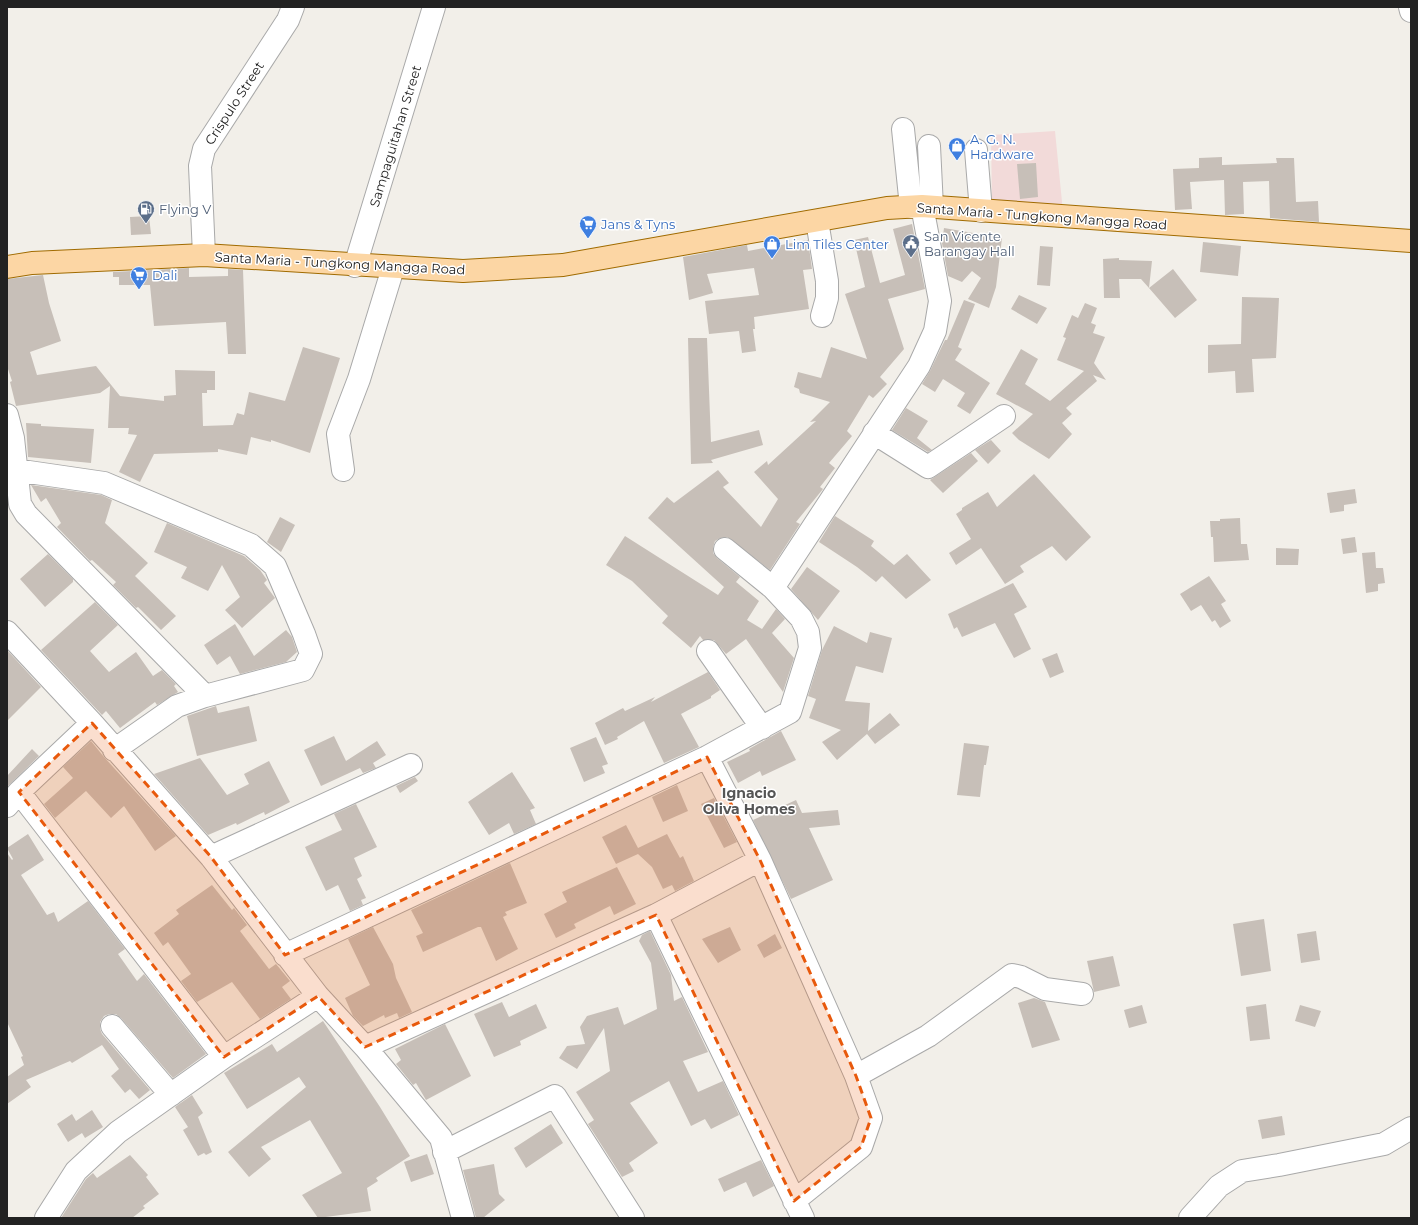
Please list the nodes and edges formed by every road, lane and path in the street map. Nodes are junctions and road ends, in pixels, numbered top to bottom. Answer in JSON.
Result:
{"nodes":[{"id":1,"x":293,"y":7,"type":"edge"},
{"id":2,"x":434,"y":7,"type":"edge"},
{"id":3,"x":1410,"y":7,"type":"edge"},
{"id":4,"x":1411,"y":11,"type":"edge"},
{"id":5,"x":902,"y":129,"type":"dead end"},
{"id":6,"x":929,"y":146,"type":"dead end"},
{"id":7,"x":976,"y":150,"type":"dead end"},
{"id":8,"x":921,"y":207,"type":"junction"},
{"id":9,"x":981,"y":211,"type":"junction"},
{"id":10,"x":817,"y":221,"type":"junction"},
{"id":11,"x":1411,"y":241,"type":"edge"},
{"id":12,"x":204,"y":255,"type":"junction"},
{"id":13,"x":355,"y":266,"type":"junction"},
{"id":14,"x":7,"y":267,"type":"edge"},
{"id":15,"x":393,"y":268,"type":"junction"},
{"id":16,"x":822,"y":316,"type":"dead end"},
{"id":17,"x":7,"y":416,"type":"edge"},
{"id":18,"x":1004,"y":416,"type":"dead end"},
{"id":19,"x":874,"y":433,"type":"junction"},
{"id":20,"x":10,"y":438,"type":"edge"},
{"id":21,"x":15,"y":470,"type":"junction"},
{"id":22,"x":343,"y":470,"type":"dead end"},
{"id":23,"x":725,"y":550,"type":"dead end"},
{"id":24,"x":773,"y":588,"type":"junction"},
{"id":25,"x":7,"y":632,"type":"edge"},
{"id":26,"x":708,"y":651,"type":"dead end"},
{"id":27,"x":205,"y":696,"type":"junction"},
{"id":28,"x":92,"y":723,"type":"junction"},
{"id":29,"x":762,"y":728,"type":"junction"},
{"id":30,"x":114,"y":750,"type":"junction"},
{"id":31,"x":707,"y":757,"type":"junction"},
{"id":32,"x":412,"y":765,"type":"dead end"},
{"id":33,"x":13,"y":799,"type":"edge"},
{"id":34,"x":211,"y":857,"type":"junction"},
{"id":35,"x":760,"y":860,"type":"junction"},
{"id":36,"x":656,"y":915,"type":"junction"},
{"id":37,"x":285,"y":955,"type":"junction"},
{"id":38,"x":1082,"y":994,"type":"dead end"},
{"id":39,"x":318,"y":996,"type":"junction"},
{"id":40,"x":112,"y":1026,"type":"dead end"},
{"id":41,"x":366,"y":1047,"type":"junction"},
{"id":42,"x":224,"y":1058,"type":"junction"},
{"id":43,"x":856,"y":1076,"type":"junction"},
{"id":44,"x":171,"y":1095,"type":"junction"},
{"id":45,"x":1411,"y":1128,"type":"edge"},
{"id":46,"x":444,"y":1152,"type":"junction"},
{"id":47,"x":798,"y":1210,"type":"edge"},
{"id":48,"x":46,"y":1218,"type":"edge"},
{"id":49,"x":463,"y":1218,"type":"edge"},
{"id":50,"x":633,"y":1218,"type":"edge"},
{"id":51,"x":1190,"y":1218,"type":"edge"}],
"edges":[{"from":1,"to":12,"type":"street","name":"Crispulo Street"},
{"from":2,"to":13,"type":"street","name":"Sampaguitahan Street"},
{"from":3,"to":4,"type":"street"},
{"from":5,"to":8,"type":"street"},
{"from":6,"to":8,"type":"street"},
{"from":7,"to":9,"type":"street"},
{"from":8,"to":9,"type":"main road","name":"Santa Maria - Tungkong Mangga Road"},
{"from":8,"to":10,"type":"main road","name":"Santa Maria - Tungkong Mangga Road"},
{"from":8,"to":19,"type":"street"},
{"from":9,"to":11,"type":"main road","name":"Santa Maria - Tungkong Mangga Road"},
{"from":10,"to":15,"type":"main road","name":"Santa Maria - Tungkong Mangga Road"},
{"from":10,"to":16,"type":"street"},
{"from":12,"to":13,"type":"main road","name":"Santa Maria - Tungkong Mangga Road"},
{"from":12,"to":14,"type":"main road","name":"Santa Maria - Tungkong Mangga Road"},
{"from":13,"to":15,"type":"main road","name":"Santa Maria - Tungkong Mangga Road"},
{"from":15,"to":22,"type":"street"},
{"from":17,"to":20,"type":"street"},
{"from":18,"to":19,"type":"street"},
{"from":19,"to":24,"type":"street"},
{"from":20,"to":21,"type":"street"},
{"from":21,"to":27,"type":"street"},
{"from":21,"to":27,"type":"street"},
{"from":23,"to":24,"type":"street"},
{"from":24,"to":29,"type":"street"},
{"from":25,"to":28,"type":"street"},
{"from":26,"to":29,"type":"street"},
{"from":27,"to":30,"type":"street"},
{"from":28,"to":30,"type":"street"},
{"from":28,"to":33,"type":"street"},
{"from":29,"to":31,"type":"street"},
{"from":30,"to":34,"type":"street"},
{"from":31,"to":35,"type":"street"},
{"from":31,"to":37,"type":"street"},
{"from":32,"to":34,"type":"street"},
{"from":33,"to":42,"type":"street"},
{"from":34,"to":37,"type":"street"},
{"from":35,"to":36,"type":"street"},
{"from":35,"to":43,"type":"street"},
{"from":36,"to":41,"type":"street"},
{"from":36,"to":47,"type":"street"},
{"from":37,"to":39,"type":"street"},
{"from":38,"to":43,"type":"street"},
{"from":39,"to":41,"type":"street"},
{"from":39,"to":42,"type":"street"},
{"from":40,"to":44,"type":"street"},
{"from":41,"to":46,"type":"street"},
{"from":42,"to":44,"type":"street"},
{"from":43,"to":47,"type":"street"},
{"from":44,"to":48,"type":"street"},
{"from":45,"to":51,"type":"street"},
{"from":46,"to":49,"type":"street"},
{"from":46,"to":50,"type":"street"}]}
